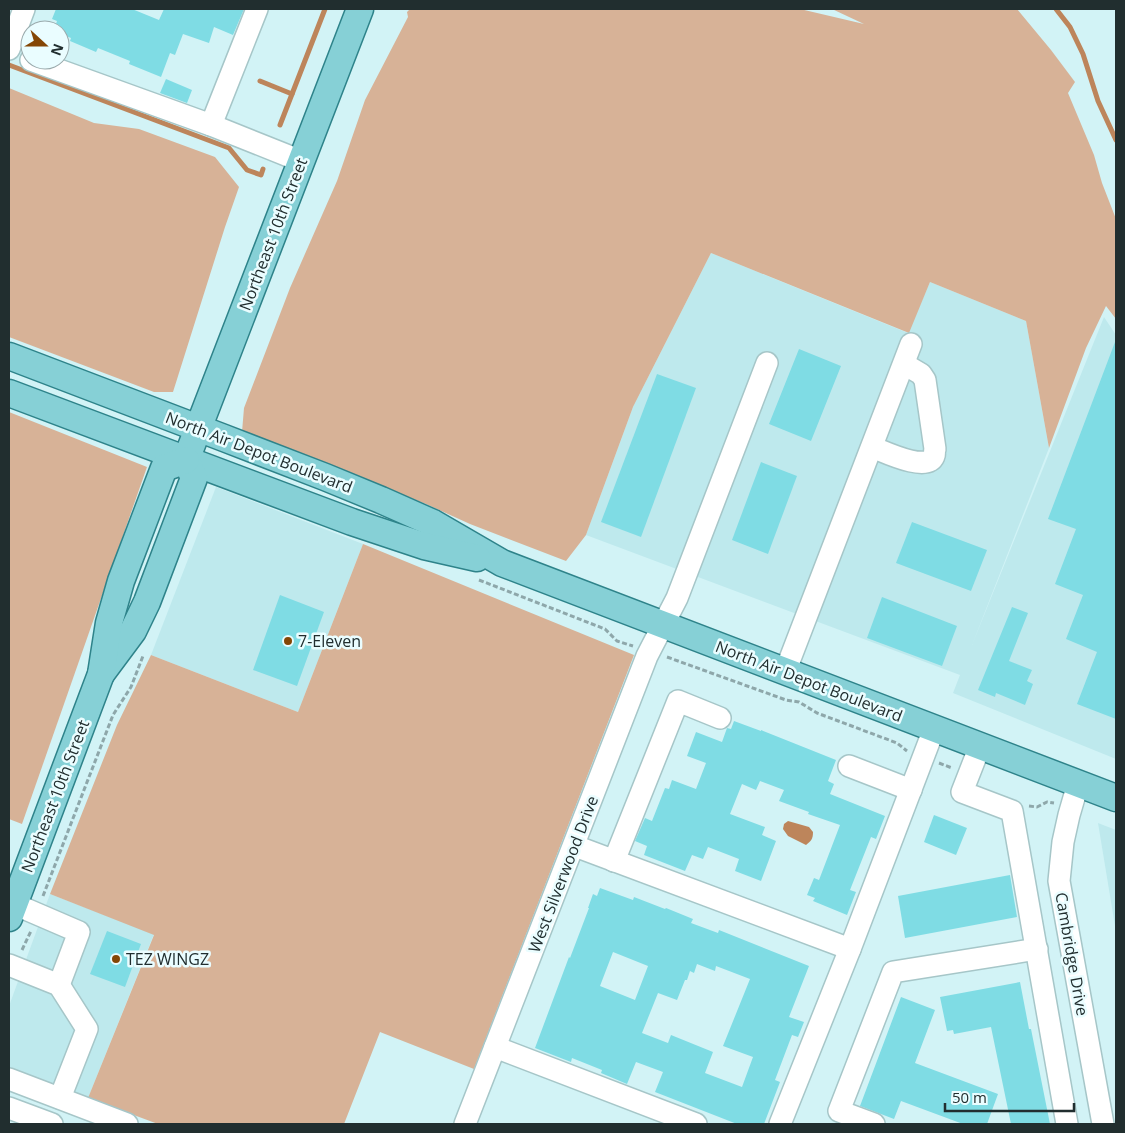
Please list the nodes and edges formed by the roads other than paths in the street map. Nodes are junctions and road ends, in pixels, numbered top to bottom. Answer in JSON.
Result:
{"nodes":[{"id":1,"x":24,"y":9,"type":"edge"},
{"id":2,"x":257,"y":9,"type":"edge"},
{"id":3,"x":360,"y":9,"type":"edge"},
{"id":4,"x":9,"y":51,"type":"edge"},
{"id":5,"x":58,"y":70,"type":"edge"},
{"id":6,"x":211,"y":125,"type":"junction"},
{"id":7,"x":301,"y":161,"type":"junction"},
{"id":8,"x":911,"y":344,"type":"dead end"},
{"id":9,"x":9,"y":356,"type":"edge"},
{"id":10,"x":767,"y":363,"type":"dead end"},
{"id":11,"x":904,"y":364,"type":"junction"},
{"id":12,"x":9,"y":393,"type":"edge"},
{"id":13,"x":198,"y":428,"type":"junction"},
{"id":14,"x":872,"y":447,"type":"junction"},
{"id":15,"x":186,"y":460,"type":"junction"},
{"id":16,"x":502,"y":563,"type":"junction"},
{"id":17,"x":663,"y":625,"type":"junction"},
{"id":18,"x":785,"y":672,"type":"junction"},
{"id":19,"x":720,"y":718,"type":"dead end"},
{"id":20,"x":934,"y":729,"type":"junction"},
{"id":21,"x":980,"y":746,"type":"junction"},
{"id":22,"x":849,"y":766,"type":"dead end"},
{"id":23,"x":1078,"y":784,"type":"junction"},
{"id":24,"x":911,"y":790,"type":"junction"},
{"id":25,"x":1116,"y":798,"type":"edge"},
{"id":26,"x":575,"y":846,"type":"junction"},
{"id":27,"x":614,"y":860,"type":"junction"},
{"id":28,"x":20,"y":912,"type":"edge"},
{"id":29,"x":850,"y":949,"type":"junction"},
{"id":30,"x":1037,"y":950,"type":"junction"},
{"id":31,"x":12,"y":966,"type":"edge"},
{"id":32,"x":59,"y":985,"type":"junction"},
{"id":33,"x":495,"y":1047,"type":"junction"},
{"id":34,"x":9,"y":1079,"type":"edge"},
{"id":35,"x":60,"y":1098,"type":"junction"},
{"id":36,"x":9,"y":1108,"type":"edge"},
{"id":37,"x":52,"y":1124,"type":"edge"},
{"id":38,"x":127,"y":1124,"type":"edge"},
{"id":39,"x":466,"y":1124,"type":"edge"},
{"id":40,"x":696,"y":1124,"type":"edge"},
{"id":41,"x":780,"y":1124,"type":"edge"},
{"id":42,"x":874,"y":1124,"type":"edge"},
{"id":43,"x":1067,"y":1124,"type":"edge"},
{"id":44,"x":1103,"y":1124,"type":"edge"}],
"edges":[{"from":1,"to":4,"type":"street"},
{"from":2,"to":6,"type":"street"},
{"from":3,"to":7,"type":"main road","name":"Northeast 10th Street"},
{"from":5,"to":6,"type":"street"},
{"from":6,"to":7,"type":"street"},
{"from":7,"to":13,"type":"main road","name":"Northeast 10th Street"},
{"from":8,"to":11,"type":"street"},
{"from":9,"to":13,"type":"main road","name":"North Air Depot Boulevard"},
{"from":10,"to":17,"type":"street","name":"West Silverwood Drive"},
{"from":11,"to":14,"type":"street"},
{"from":11,"to":14,"type":"street"},
{"from":12,"to":15,"type":"main road","name":"North Air Depot Boulevard"},
{"from":13,"to":15,"type":"main road","name":"Northeast 10th Street"},
{"from":13,"to":16,"type":"main road","name":"North Air Depot Boulevard"},
{"from":14,"to":18,"type":"street"},
{"from":15,"to":16,"type":"main road","name":"North Air Depot Boulevard"},
{"from":15,"to":28,"type":"main road","name":"Northeast 10th Street"},
{"from":16,"to":17,"type":"main road","name":"North Air Depot Boulevard"},
{"from":17,"to":18,"type":"main road","name":"North Air Depot Boulevard"},
{"from":17,"to":26,"type":"street","name":"West Silverwood Drive"},
{"from":18,"to":20,"type":"main road","name":"North Air Depot Boulevard"},
{"from":19,"to":27,"type":"street"},
{"from":20,"to":21,"type":"main road","name":"North Air Depot Boulevard"},
{"from":20,"to":24,"type":"street"},
{"from":21,"to":23,"type":"main road","name":"North Air Depot Boulevard"},
{"from":21,"to":30,"type":"street"},
{"from":22,"to":24,"type":"street"},
{"from":23,"to":25,"type":"main road","name":"North Air Depot Boulevard"},
{"from":23,"to":44,"type":"street","name":"Cambridge Drive"},
{"from":24,"to":29,"type":"street"},
{"from":26,"to":27,"type":"street"},
{"from":26,"to":33,"type":"street","name":"West Silverwood Drive"},
{"from":27,"to":29,"type":"street"},
{"from":28,"to":32,"type":"street"},
{"from":29,"to":41,"type":"street"},
{"from":30,"to":42,"type":"street"},
{"from":30,"to":43,"type":"street"},
{"from":31,"to":32,"type":"street"},
{"from":32,"to":35,"type":"street"},
{"from":33,"to":39,"type":"street","name":"West Silverwood Drive"},
{"from":33,"to":40,"type":"street"},
{"from":34,"to":35,"type":"street"},
{"from":35,"to":38,"type":"street"},
{"from":36,"to":37,"type":"street"}]}
